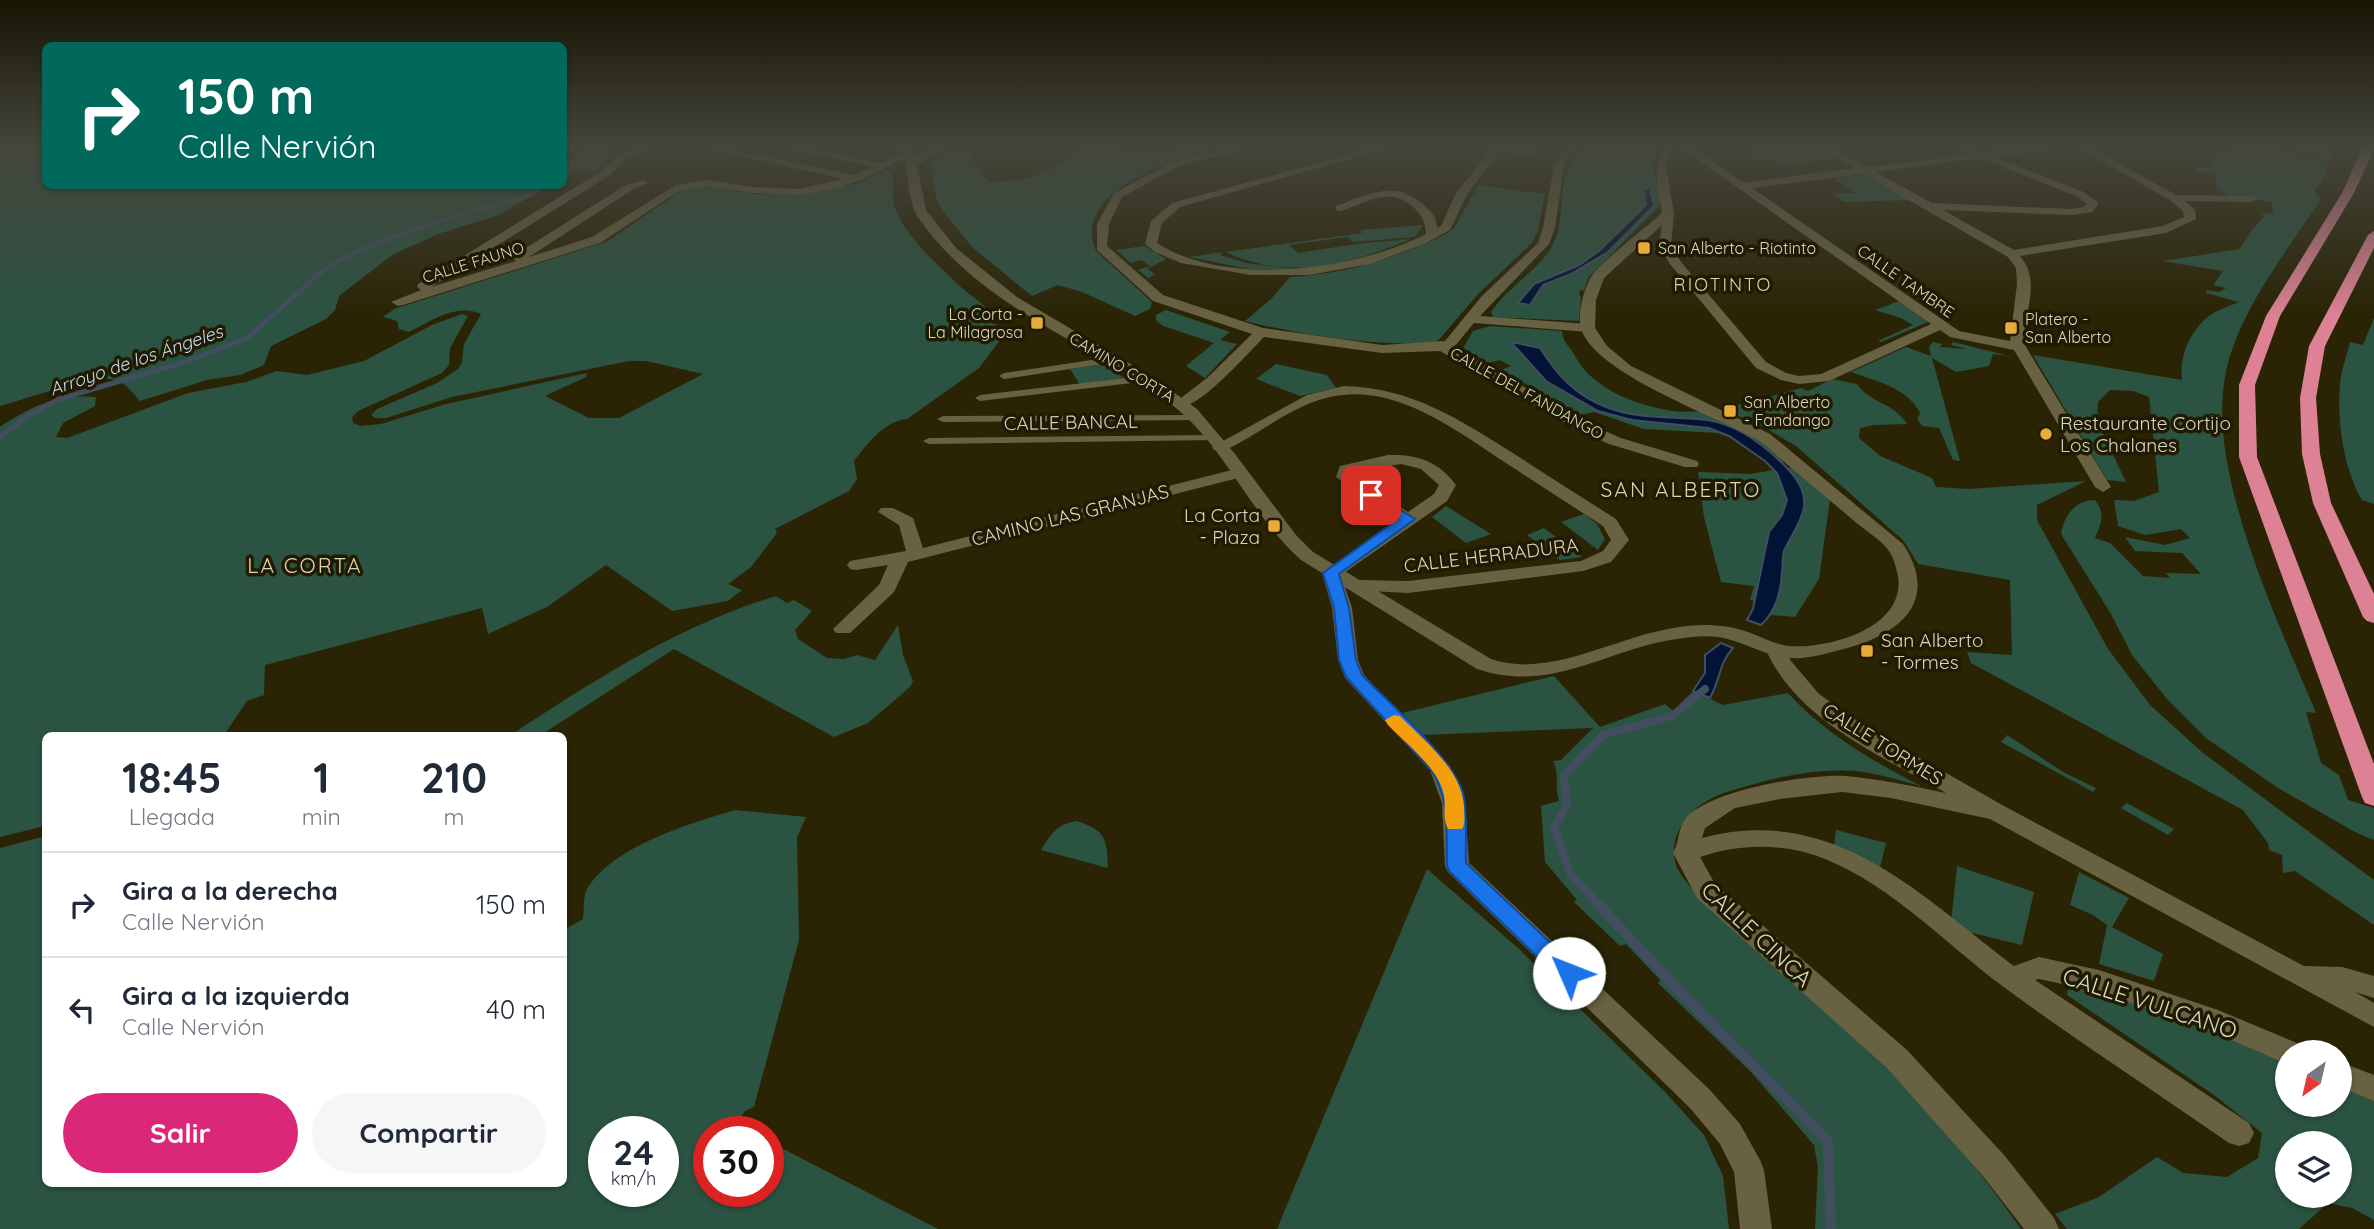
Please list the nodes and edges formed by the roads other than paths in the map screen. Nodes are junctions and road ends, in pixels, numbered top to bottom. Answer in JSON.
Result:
{"nodes":[{"id":1,"x":559,"y":202,"type":"edge"},
{"id":2,"x":606,"y":202,"type":"edge"},
{"id":3,"x":654,"y":202,"type":"edge"},
{"id":4,"x":916,"y":202,"type":"edge"},
{"id":5,"x":1114,"y":202,"type":"edge"},
{"id":6,"x":1186,"y":202,"type":"edge"},
{"id":7,"x":1355,"y":202,"type":"edge"},
{"id":8,"x":1414,"y":202,"type":"edge"},
{"id":9,"x":1458,"y":202,"type":"edge"},
{"id":10,"x":1553,"y":202,"type":"edge"},
{"id":11,"x":1666,"y":202,"type":"edge"},
{"id":12,"x":1766,"y":202,"type":"edge"},
{"id":13,"x":1924,"y":202,"type":"edge"},
{"id":14,"x":2091,"y":202,"type":"edge"},
{"id":15,"x":2179,"y":202,"type":"edge"},
{"id":16,"x":2342,"y":202,"type":"edge"},
{"id":17,"x":1930,"y":206,"type":"junction"},
{"id":18,"x":1340,"y":208,"type":"dead end"},
{"id":19,"x":1668,"y":214,"type":"junction"},
{"id":20,"x":2374,"y":234,"type":"edge"},
{"id":21,"x":1432,"y":236,"type":"junction"},
{"id":22,"x":2012,"y":254,"type":"junction"},
{"id":23,"x":497,"y":272,"type":"junction"},
{"id":24,"x":1469,"y":319,"type":"junction"},
{"id":25,"x":1941,"y":324,"type":"junction"},
{"id":26,"x":1588,"y":328,"type":"junction"},
{"id":27,"x":1261,"y":332,"type":"junction"},
{"id":28,"x":1443,"y":347,"type":"junction"},
{"id":29,"x":2019,"y":347,"type":"junction"},
{"id":30,"x":1112,"y":360,"type":"junction"},
{"id":31,"x":1004,"y":376,"type":"dead end"},
{"id":32,"x":1145,"y":379,"type":"junction"},
{"id":33,"x":980,"y":398,"type":"dead end"},
{"id":34,"x":1182,"y":404,"type":"junction"},
{"id":35,"x":1195,"y":418,"type":"junction"},
{"id":36,"x":943,"y":419,"type":"dead end"},
{"id":37,"x":929,"y":441,"type":"dead end"},
{"id":38,"x":1217,"y":443,"type":"junction"},
{"id":39,"x":1690,"y":464,"type":"dead end"},
{"id":40,"x":1240,"y":472,"type":"junction"},
{"id":41,"x":2103,"y":486,"type":"dead end"},
{"id":42,"x":887,"y":512,"type":"dead end"},
{"id":43,"x":1408,"y":519,"type":"junction"},
{"id":44,"x":908,"y":557,"type":"junction"},
{"id":45,"x":856,"y":565,"type":"dead end"},
{"id":46,"x":1331,"y":573,"type":"junction"},
{"id":47,"x":1359,"y":586,"type":"junction"},
{"id":48,"x":2374,"y":617,"type":"edge"},
{"id":49,"x":843,"y":629,"type":"dead end"},
{"id":50,"x":1776,"y":650,"type":"junction"},
{"id":51,"x":2374,"y":797,"type":"edge"},
{"id":52,"x":1996,"y":812,"type":"junction"},
{"id":53,"x":1685,"y":853,"type":"junction"},
{"id":54,"x":2297,"y":975,"type":"junction"},
{"id":55,"x":2011,"y":978,"type":"junction"},
{"id":56,"x":2374,"y":987,"type":"edge"},
{"id":57,"x":2374,"y":1016,"type":"edge"},
{"id":58,"x":2275,"y":1047,"type":"edge"},
{"id":59,"x":2352,"y":1079,"type":"edge"},
{"id":60,"x":2374,"y":1088,"type":"edge"},
{"id":61,"x":2239,"y":1133,"type":"dead end"},
{"id":62,"x":1756,"y":1229,"type":"edge"},
{"id":63,"x":2043,"y":1229,"type":"edge"}],
"edges":[{"from":1,"to":23,"type":"street","name":"CALLE FAUNO"},
{"from":2,"to":23,"type":"street"},
{"from":3,"to":23,"type":"street","name":"CALLE FAUNO"},
{"from":4,"to":30,"type":"street","name":"CAMINO CORTA"},
{"from":5,"to":27,"type":"street"},
{"from":6,"to":21,"type":"street"},
{"from":7,"to":18,"type":"street"},
{"from":8,"to":21,"type":"street"},
{"from":9,"to":21,"type":"street"},
{"from":10,"to":24,"type":"street"},
{"from":11,"to":19,"type":"street"},
{"from":12,"to":25,"type":"street","name":"CALLE TAMBRE"},
{"from":13,"to":17,"type":"street"},
{"from":14,"to":17,"type":"street"},
{"from":15,"to":22,"type":"street"},
{"from":16,"to":51,"type":"highway"},
{"from":17,"to":22,"type":"street"},
{"from":19,"to":25,"type":"street"},
{"from":19,"to":26,"type":"street"},
{"from":20,"to":48,"type":"highway"},
{"from":22,"to":29,"type":"street"},
{"from":24,"to":26,"type":"street"},
{"from":24,"to":28,"type":"street"},
{"from":25,"to":29,"type":"street","name":"CALLE TAMBRE"},
{"from":26,"to":50,"type":"street"},
{"from":27,"to":28,"type":"street"},
{"from":27,"to":34,"type":"street"},
{"from":28,"to":39,"type":"street","name":"CALLE DEL FANDANGO"},
{"from":29,"to":41,"type":"street"},
{"from":30,"to":31,"type":"street"},
{"from":30,"to":32,"type":"street","name":"CAMINO CORTA"},
{"from":32,"to":33,"type":"street"},
{"from":32,"to":34,"type":"street","name":"CAMINO CORTA"},
{"from":34,"to":35,"type":"street","name":"CAMINO CORTA"},
{"from":35,"to":36,"type":"street"},
{"from":35,"to":38,"type":"street","name":"CAMINO CORTA"},
{"from":37,"to":38,"type":"street","name":"CALLE BANCAL"},
{"from":38,"to":40,"type":"street","name":"CAMINO CORTA"},
{"from":38,"to":47,"type":"street","name":"CALLE HERRADURA"},
{"from":40,"to":44,"type":"street","name":"CAMINO LAS GRANJAS"},
{"from":40,"to":46,"type":"street","name":"CAMINO CORTA"},
{"from":42,"to":44,"type":"street"},
{"from":43,"to":43,"type":"street"},
{"from":43,"to":46,"type":"street"},
{"from":44,"to":45,"type":"street","name":"CAMINO LAS GRANJAS"},
{"from":44,"to":49,"type":"street"},
{"from":46,"to":47,"type":"street","name":"CAMINO CORTA"},
{"from":46,"to":62,"type":"street"},
{"from":47,"to":50,"type":"street"},
{"from":50,"to":52,"type":"street","name":"CALLE TORMES"},
{"from":52,"to":53,"type":"street"},
{"from":52,"to":54,"type":"street","name":"CALLE TORMES"},
{"from":53,"to":55,"type":"street","name":"CALLE VULCANO"},
{"from":53,"to":63,"type":"street","name":"CALLE CINCA"},
{"from":54,"to":56,"type":"street","name":"CALLE TORMES"},
{"from":54,"to":57,"type":"street"},
{"from":55,"to":58,"type":"street","name":"CALLE VULCANO"},
{"from":55,"to":61,"type":"street","name":"CALLE VULCANO"},
{"from":59,"to":60,"type":"street"}]}
